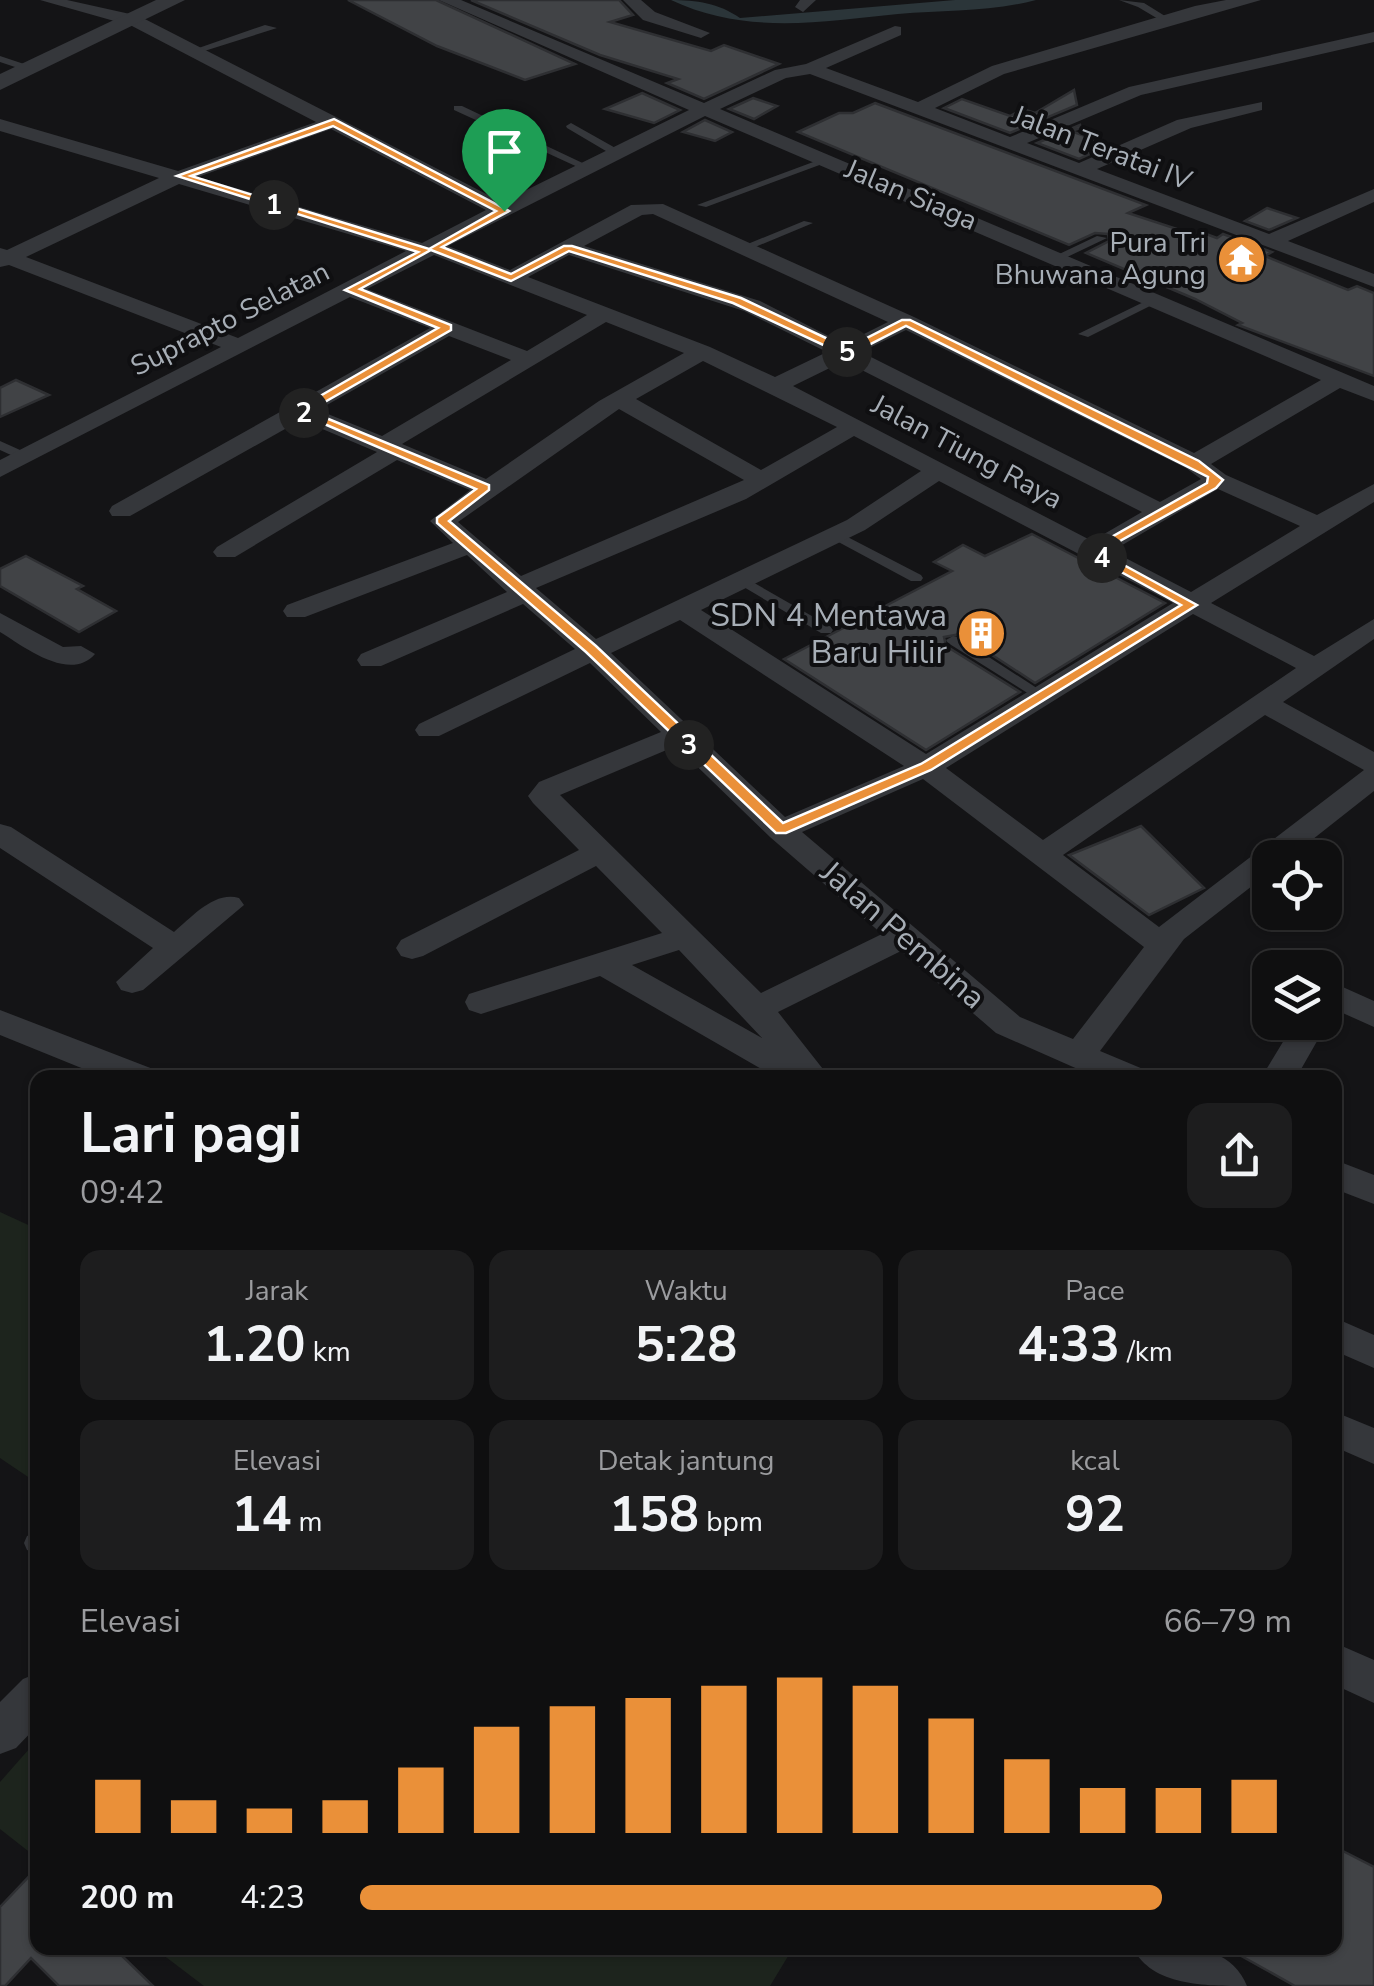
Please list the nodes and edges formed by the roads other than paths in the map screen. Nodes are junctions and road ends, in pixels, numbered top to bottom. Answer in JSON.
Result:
{"nodes":[{"id":1,"x":48,"y":0,"type":"edge"},
{"id":2,"x":174,"y":0,"type":"edge"},
{"id":3,"x":451,"y":0,"type":"edge"},
{"id":4,"x":631,"y":0,"type":"edge"},
{"id":5,"x":1124,"y":0,"type":"edge"},
{"id":6,"x":1253,"y":0,"type":"edge"},
{"id":7,"x":1168,"y":21,"type":"junction"},
{"id":8,"x":135,"y":22,"type":"junction"},
{"id":9,"x":268,"y":27,"type":"dead end"},
{"id":10,"x":895,"y":31,"type":"dead end"},
{"id":11,"x":701,"y":33,"type":"dead end"},
{"id":12,"x":1374,"y":37,"type":"edge"},
{"id":13,"x":195,"y":51,"type":"junction"},
{"id":14,"x":0,"y":59,"type":"edge"},
{"id":15,"x":811,"y":68,"type":"junction"},
{"id":16,"x":30,"y":69,"type":"junction"},
{"id":17,"x":0,"y":83,"type":"edge"},
{"id":18,"x":1256,"y":106,"type":"dead end"},
{"id":19,"x":458,"y":108,"type":"dead end"},
{"id":20,"x":706,"y":108,"type":"junction"},
{"id":21,"x":919,"y":109,"type":"junction"},
{"id":22,"x":334,"y":122,"type":"junction"},
{"id":23,"x":0,"y":126,"type":"edge"},
{"id":24,"x":571,"y":126,"type":"dead end"},
{"id":25,"x":1012,"y":143,"type":"junction"},
{"id":26,"x":615,"y":152,"type":"junction"},
{"id":27,"x":828,"y":160,"type":"junction"},
{"id":28,"x":586,"y":167,"type":"junction"},
{"id":29,"x":1081,"y":169,"type":"junction"},
{"id":30,"x":182,"y":176,"type":"junction"},
{"id":31,"x":1374,"y":195,"type":"edge"},
{"id":32,"x":702,"y":205,"type":"dead end"},
{"id":33,"x":504,"y":211,"type":"junction"},
{"id":34,"x":808,"y":224,"type":"dead end"},
{"id":35,"x":1101,"y":238,"type":"dead end"},
{"id":36,"x":1271,"y":241,"type":"junction"},
{"id":37,"x":568,"y":248,"type":"junction"},
{"id":38,"x":744,"y":248,"type":"junction"},
{"id":39,"x":430,"y":250,"type":"junction"},
{"id":40,"x":3,"y":257,"type":"edge"},
{"id":41,"x":1058,"y":257,"type":"junction"},
{"id":42,"x":511,"y":278,"type":"junction"},
{"id":43,"x":1374,"y":281,"type":"edge"},
{"id":44,"x":351,"y":290,"type":"junction"},
{"id":45,"x":1156,"y":300,"type":"junction"},
{"id":46,"x":604,"y":314,"type":"junction"},
{"id":47,"x":906,"y":322,"type":"junction"},
{"id":48,"x":447,"y":328,"type":"junction"},
{"id":49,"x":1084,"y":334,"type":"dead end"},
{"id":50,"x":237,"y":346,"type":"junction"},
{"id":51,"x":702,"y":352,"type":"junction"},
{"id":52,"x":847,"y":352,"type":"junction"},
{"id":53,"x":528,"y":359,"type":"junction"},
{"id":54,"x":1338,"y":379,"type":"junction"},
{"id":55,"x":776,"y":386,"type":"junction"},
{"id":56,"x":1374,"y":394,"type":"edge"},
{"id":57,"x":618,"y":400,"type":"junction"},
{"id":58,"x":300,"y":411,"type":"junction"},
{"id":59,"x":855,"y":426,"type":"junction"},
{"id":60,"x":0,"y":445,"type":"edge"},
{"id":61,"x":390,"y":448,"type":"junction"},
{"id":62,"x":24,"y":457,"type":"junction"},
{"id":63,"x":1195,"y":463,"type":"junction"},
{"id":64,"x":0,"y":470,"type":"edge"},
{"id":65,"x":938,"y":471,"type":"junction"},
{"id":66,"x":763,"y":480,"type":"junction"},
{"id":67,"x":1217,"y":480,"type":"junction"},
{"id":68,"x":484,"y":488,"type":"junction"},
{"id":69,"x":1374,"y":492,"type":"edge"},
{"id":70,"x":122,"y":512,"type":"dead end"},
{"id":71,"x":1163,"y":513,"type":"junction"},
{"id":72,"x":1318,"y":526,"type":"junction"},
{"id":73,"x":836,"y":535,"type":"junction"},
{"id":74,"x":468,"y":546,"type":"junction"},
{"id":75,"x":226,"y":552,"type":"dead end"},
{"id":76,"x":1091,"y":552,"type":"junction"},
{"id":77,"x":916,"y":578,"type":"dead end"},
{"id":78,"x":742,"y":580,"type":"junction"},
{"id":79,"x":520,"y":591,"type":"junction"},
{"id":80,"x":1191,"y":605,"type":"junction"},
{"id":81,"x":682,"y":609,"type":"junction"},
{"id":82,"x":296,"y":611,"type":"dead end"},
{"id":83,"x":0,"y":621,"type":"edge"},
{"id":84,"x":1374,"y":626,"type":"edge"},
{"id":85,"x":826,"y":630,"type":"dead end"},
{"id":86,"x":954,"y":640,"type":"dead end"},
{"id":87,"x":591,"y":649,"type":"junction"},
{"id":88,"x":82,"y":654,"type":"dead end"},
{"id":89,"x":370,"y":660,"type":"dead end"},
{"id":90,"x":1313,"y":666,"type":"junction"},
{"id":91,"x":1042,"y":696,"type":"junction"},
{"id":92,"x":1263,"y":702,"type":"junction"},
{"id":93,"x":429,"y":730,"type":"dead end"},
{"id":94,"x":678,"y":735,"type":"junction"},
{"id":95,"x":1374,"y":764,"type":"edge"},
{"id":96,"x":926,"y":767,"type":"junction"},
{"id":97,"x":1374,"y":777,"type":"edge"},
{"id":98,"x":781,"y":830,"type":"junction"},
{"id":99,"x":0,"y":834,"type":"edge"},
{"id":100,"x":601,"y":852,"type":"junction"},
{"id":101,"x":1044,"y":854,"type":"junction"},
{"id":102,"x":228,"y":905,"type":"dead end"},
{"id":103,"x":904,"y":936,"type":"junction"},
{"id":104,"x":686,"y":937,"type":"junction"},
{"id":105,"x":1162,"y":945,"type":"junction"},
{"id":106,"x":172,"y":946,"type":"junction"},
{"id":107,"x":412,"y":948,"type":"dead end"},
{"id":108,"x":606,"y":965,"type":"junction"},
{"id":109,"x":132,"y":982,"type":"dead end"},
{"id":110,"x":1342,"y":999,"type":"edge"},
{"id":111,"x":482,"y":1002,"type":"dead end"},
{"id":112,"x":757,"y":1009,"type":"junction"},
{"id":113,"x":1374,"y":1015,"type":"edge"},
{"id":114,"x":0,"y":1022,"type":"edge"},
{"id":115,"x":1301,"y":1040,"type":"edge"},
{"id":116,"x":1080,"y":1054,"type":"junction"},
{"id":117,"x":122,"y":1070,"type":"edge"},
{"id":118,"x":791,"y":1070,"type":"edge"},
{"id":119,"x":807,"y":1070,"type":"edge"},
{"id":120,"x":1114,"y":1070,"type":"edge"},
{"id":121,"x":1283,"y":1070,"type":"edge"},
{"id":122,"x":1342,"y":1177,"type":"edge"},
{"id":123,"x":1374,"y":1190,"type":"edge"},
{"id":124,"x":1342,"y":1337,"type":"edge"},
{"id":125,"x":1374,"y":1352,"type":"edge"},
{"id":126,"x":1342,"y":1432,"type":"edge"},
{"id":127,"x":1374,"y":1447,"type":"edge"},
{"id":128,"x":1342,"y":1666,"type":"edge"},
{"id":129,"x":1374,"y":1682,"type":"edge"},
{"id":130,"x":30,"y":1702,"type":"edge"},
{"id":131,"x":0,"y":1732,"type":"edge"},
{"id":132,"x":1169,"y":1955,"type":"edge"},
{"id":133,"x":1223,"y":1986,"type":"edge"}],
"edges":[{"from":1,"to":8,"type":"street"},
{"from":2,"to":8,"type":"street"},
{"from":3,"to":20,"type":"street","name":"Jalan Siaga"},
{"from":4,"to":11,"type":"street"},
{"from":5,"to":7,"type":"lane"},
{"from":6,"to":7,"type":"street"},
{"from":7,"to":21,"type":"street"},
{"from":8,"to":13,"type":"street"},
{"from":8,"to":16,"type":"street"},
{"from":9,"to":13,"type":"lane"},
{"from":10,"to":15,"type":"street","name":"Suprapto Selatan"},
{"from":12,"to":25,"type":"street"},
{"from":13,"to":22,"type":"street"},
{"from":14,"to":16,"type":"lane"},
{"from":15,"to":20,"type":"street","name":"Suprapto Selatan"},
{"from":15,"to":21,"type":"street","name":"Jalan Teratai IV"},
{"from":16,"to":17,"type":"street"},
{"from":18,"to":29,"type":"street"},
{"from":19,"to":28,"type":"lane"},
{"from":20,"to":26,"type":"street","name":"Suprapto Selatan"},
{"from":20,"to":27,"type":"street","name":"Jalan Siaga"},
{"from":21,"to":25,"type":"street","name":"Jalan Teratai IV"},
{"from":22,"to":30,"type":"street"},
{"from":22,"to":33,"type":"street"},
{"from":23,"to":30,"type":"street","name":"Jalan Tiung Raya"},
{"from":24,"to":26,"type":"lane"},
{"from":25,"to":29,"type":"street","name":"Jalan Teratai IV"},
{"from":26,"to":28,"type":"street","name":"Suprapto Selatan"},
{"from":27,"to":32,"type":"lane"},
{"from":27,"to":41,"type":"street","name":"Jalan Siaga"},
{"from":28,"to":33,"type":"street","name":"Suprapto Selatan"},
{"from":29,"to":36,"type":"street","name":"Jalan Teratai IV"},
{"from":30,"to":39,"type":"street","name":"Jalan Tiung Raya"},
{"from":30,"to":40,"type":"street"},
{"from":31,"to":36,"type":"street"},
{"from":33,"to":39,"type":"street","name":"Suprapto Selatan"},
{"from":34,"to":38,"type":"lane"},
{"from":35,"to":41,"type":"lane"},
{"from":36,"to":43,"type":"street","name":"Jalan Teratai IV"},
{"from":37,"to":38,"type":"street"},
{"from":37,"to":42,"type":"street"},
{"from":37,"to":52,"type":"street"},
{"from":38,"to":47,"type":"street"},
{"from":39,"to":42,"type":"street","name":"Jalan Tiung Raya"},
{"from":39,"to":44,"type":"street","name":"Suprapto Selatan"},
{"from":40,"to":50,"type":"street"},
{"from":41,"to":45,"type":"street","name":"Jalan Siaga"},
{"from":42,"to":46,"type":"street","name":"Jalan Tiung Raya"},
{"from":44,"to":48,"type":"street"},
{"from":44,"to":50,"type":"street","name":"Suprapto Selatan"},
{"from":45,"to":49,"type":"lane"},
{"from":45,"to":54,"type":"street","name":"Jalan Siaga"},
{"from":46,"to":51,"type":"street","name":"Jalan Tiung Raya"},
{"from":46,"to":53,"type":"street"},
{"from":47,"to":52,"type":"street"},
{"from":47,"to":63,"type":"street"},
{"from":48,"to":53,"type":"street"},
{"from":48,"to":58,"type":"street"},
{"from":50,"to":62,"type":"street","name":"Suprapto Selatan"},
{"from":51,"to":55,"type":"street","name":"Jalan Tiung Raya"},
{"from":51,"to":57,"type":"street","name":"Jalan Pembina"},
{"from":52,"to":55,"type":"street"},
{"from":52,"to":71,"type":"street"},
{"from":53,"to":61,"type":"street"},
{"from":54,"to":56,"type":"street","name":"Jalan Siaga"},
{"from":54,"to":63,"type":"street"},
{"from":55,"to":59,"type":"street","name":"Jalan Tiung Raya"},
{"from":57,"to":66,"type":"street"},
{"from":57,"to":68,"type":"street","name":"Jalan Pembina"},
{"from":58,"to":61,"type":"street"},
{"from":58,"to":70,"type":"street"},
{"from":59,"to":65,"type":"street","name":"Jalan Tiung Raya"},
{"from":59,"to":66,"type":"street"},
{"from":60,"to":62,"type":"lane"},
{"from":61,"to":68,"type":"street"},
{"from":61,"to":75,"type":"street"},
{"from":62,"to":64,"type":"street","name":"Suprapto Selatan"},
{"from":63,"to":67,"type":"street"},
{"from":65,"to":73,"type":"street"},
{"from":65,"to":76,"type":"street","name":"Jalan Tiung Raya"},
{"from":66,"to":79,"type":"street"},
{"from":67,"to":71,"type":"street"},
{"from":67,"to":72,"type":"street"},
{"from":68,"to":74,"type":"street","name":"Jalan Pembina"},
{"from":69,"to":72,"type":"street"},
{"from":71,"to":76,"type":"street"},
{"from":72,"to":80,"type":"street"},
{"from":73,"to":77,"type":"lane"},
{"from":73,"to":78,"type":"street"},
{"from":74,"to":79,"type":"street","name":"Jalan Pembina"},
{"from":74,"to":82,"type":"street"},
{"from":76,"to":80,"type":"street","name":"Jalan Tiung Raya"},
{"from":78,"to":81,"type":"street"},
{"from":78,"to":85,"type":"lane"},
{"from":79,"to":87,"type":"street","name":"Jalan Pembina"},
{"from":79,"to":89,"type":"street"},
{"from":80,"to":90,"type":"street","name":"Jalan Tiung Raya"},
{"from":80,"to":91,"type":"street"},
{"from":81,"to":87,"type":"street"},
{"from":81,"to":96,"type":"street"},
{"from":83,"to":88,"type":"street"},
{"from":84,"to":90,"type":"street"},
{"from":86,"to":91,"type":"lane"},
{"from":87,"to":93,"type":"street"},
{"from":87,"to":94,"type":"street","name":"Jalan Pembina"},
{"from":90,"to":92,"type":"street"},
{"from":91,"to":96,"type":"street"},
{"from":92,"to":95,"type":"street"},
{"from":92,"to":101,"type":"street"},
{"from":94,"to":98,"type":"street","name":"Jalan Pembina"},
{"from":94,"to":100,"type":"street"},
{"from":96,"to":98,"type":"street"},
{"from":96,"to":101,"type":"street"},
{"from":97,"to":105,"type":"street"},
{"from":98,"to":103,"type":"street","name":"Jalan Pembina"},
{"from":99,"to":106,"type":"street"},
{"from":100,"to":104,"type":"street"},
{"from":100,"to":107,"type":"street"},
{"from":101,"to":105,"type":"street"},
{"from":102,"to":106,"type":"street"},
{"from":103,"to":112,"type":"street"},
{"from":103,"to":116,"type":"street","name":"Jalan Pembina"},
{"from":104,"to":108,"type":"street"},
{"from":104,"to":112,"type":"street"},
{"from":105,"to":116,"type":"street"},
{"from":106,"to":109,"type":"street"},
{"from":108,"to":111,"type":"street"},
{"from":108,"to":118,"type":"street"},
{"from":110,"to":113,"type":"street"},
{"from":112,"to":119,"type":"street"},
{"from":114,"to":117,"type":"street"},
{"from":115,"to":121,"type":"street"},
{"from":116,"to":120,"type":"street","name":"Jalan Pembina"},
{"from":122,"to":123,"type":"street"},
{"from":124,"to":125,"type":"street"},
{"from":126,"to":127,"type":"street"},
{"from":128,"to":129,"type":"street"},
{"from":130,"to":131,"type":"street"},
{"from":132,"to":133,"type":"street"}]}
